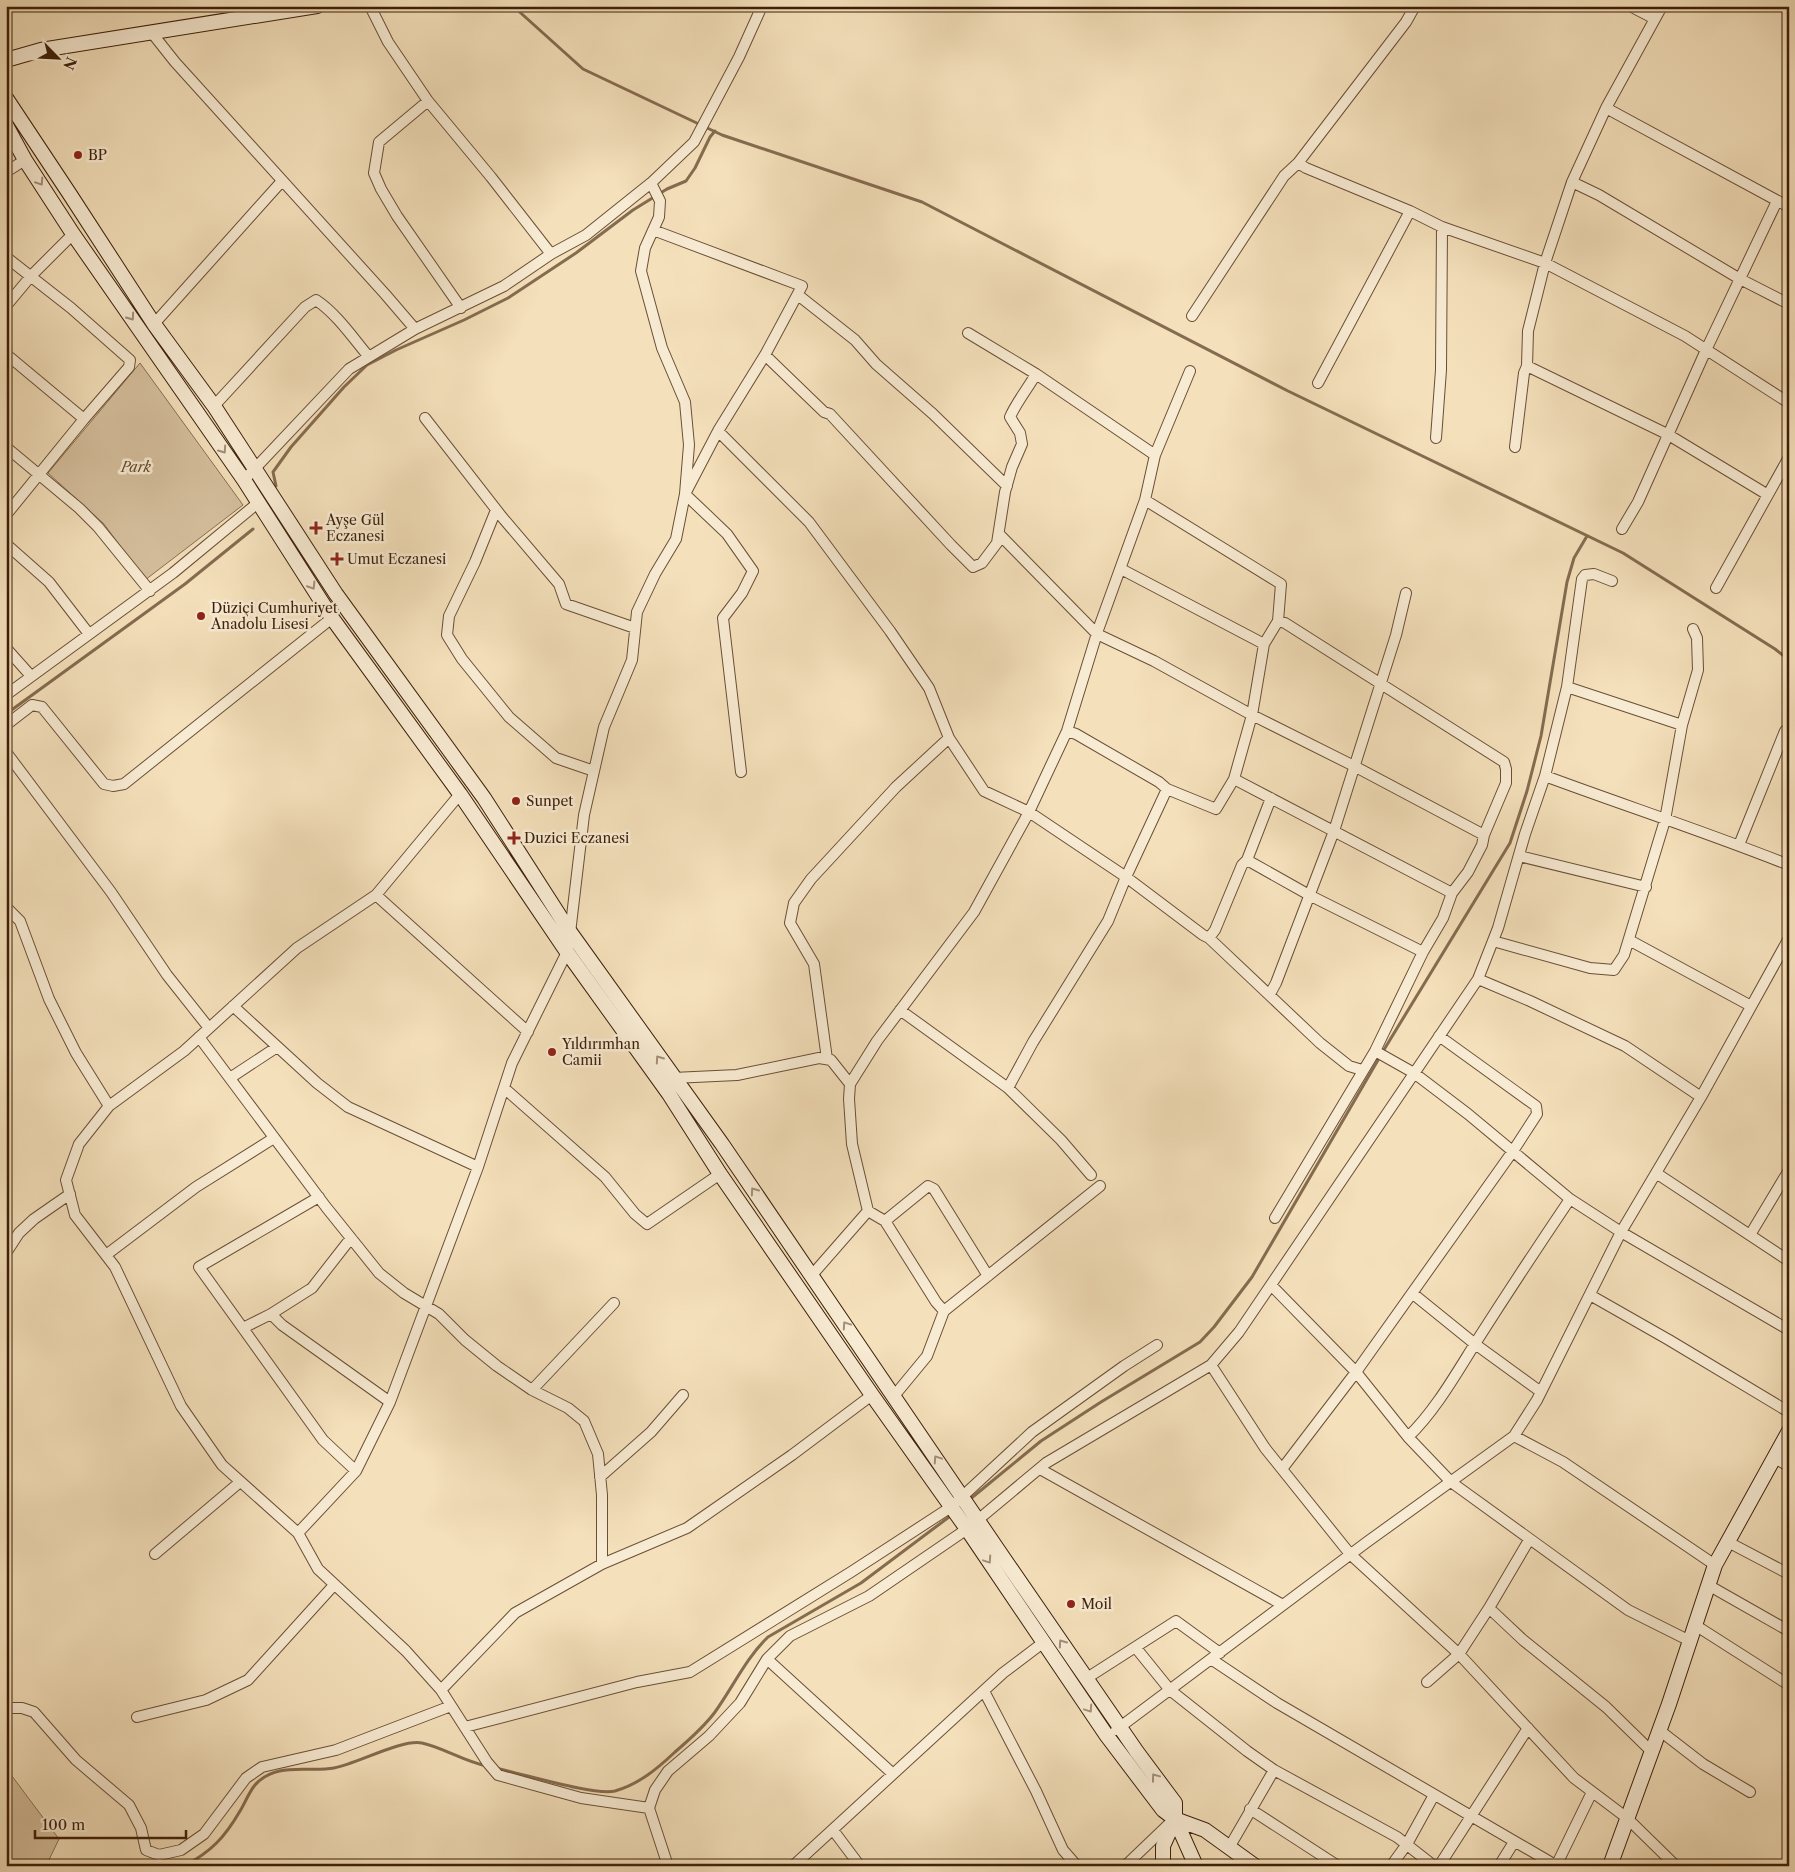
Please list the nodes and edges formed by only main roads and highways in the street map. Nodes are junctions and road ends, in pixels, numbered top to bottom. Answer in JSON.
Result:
{"nodes":[{"id":1,"x":317,"y":6,"type":"edge"},
{"id":2,"x":6,"y":60,"type":"edge"},
{"id":3,"x":6,"y":98,"type":"edge"},
{"id":4,"x":6,"y":125,"type":"edge"},
{"id":5,"x":1789,"y":1431,"type":"edge"},
{"id":6,"x":1175,"y":1819,"type":"junction"},
{"id":7,"x":1163,"y":1866,"type":"edge"},
{"id":8,"x":1196,"y":1866,"type":"edge"},
{"id":9,"x":1255,"y":1866,"type":"edge"},
{"id":10,"x":1610,"y":1866,"type":"edge"}],
"edges":[{"from":1,"to":2,"type":"main road"},
{"from":6,"to":3,"type":"main road","one_way":true},
{"from":4,"to":6,"type":"main road","one_way":true},
{"from":5,"to":10,"type":"main road"},
{"from":6,"to":7,"type":"main road"},
{"from":6,"to":8,"type":"main road"},
{"from":6,"to":9,"type":"main road"}]}
